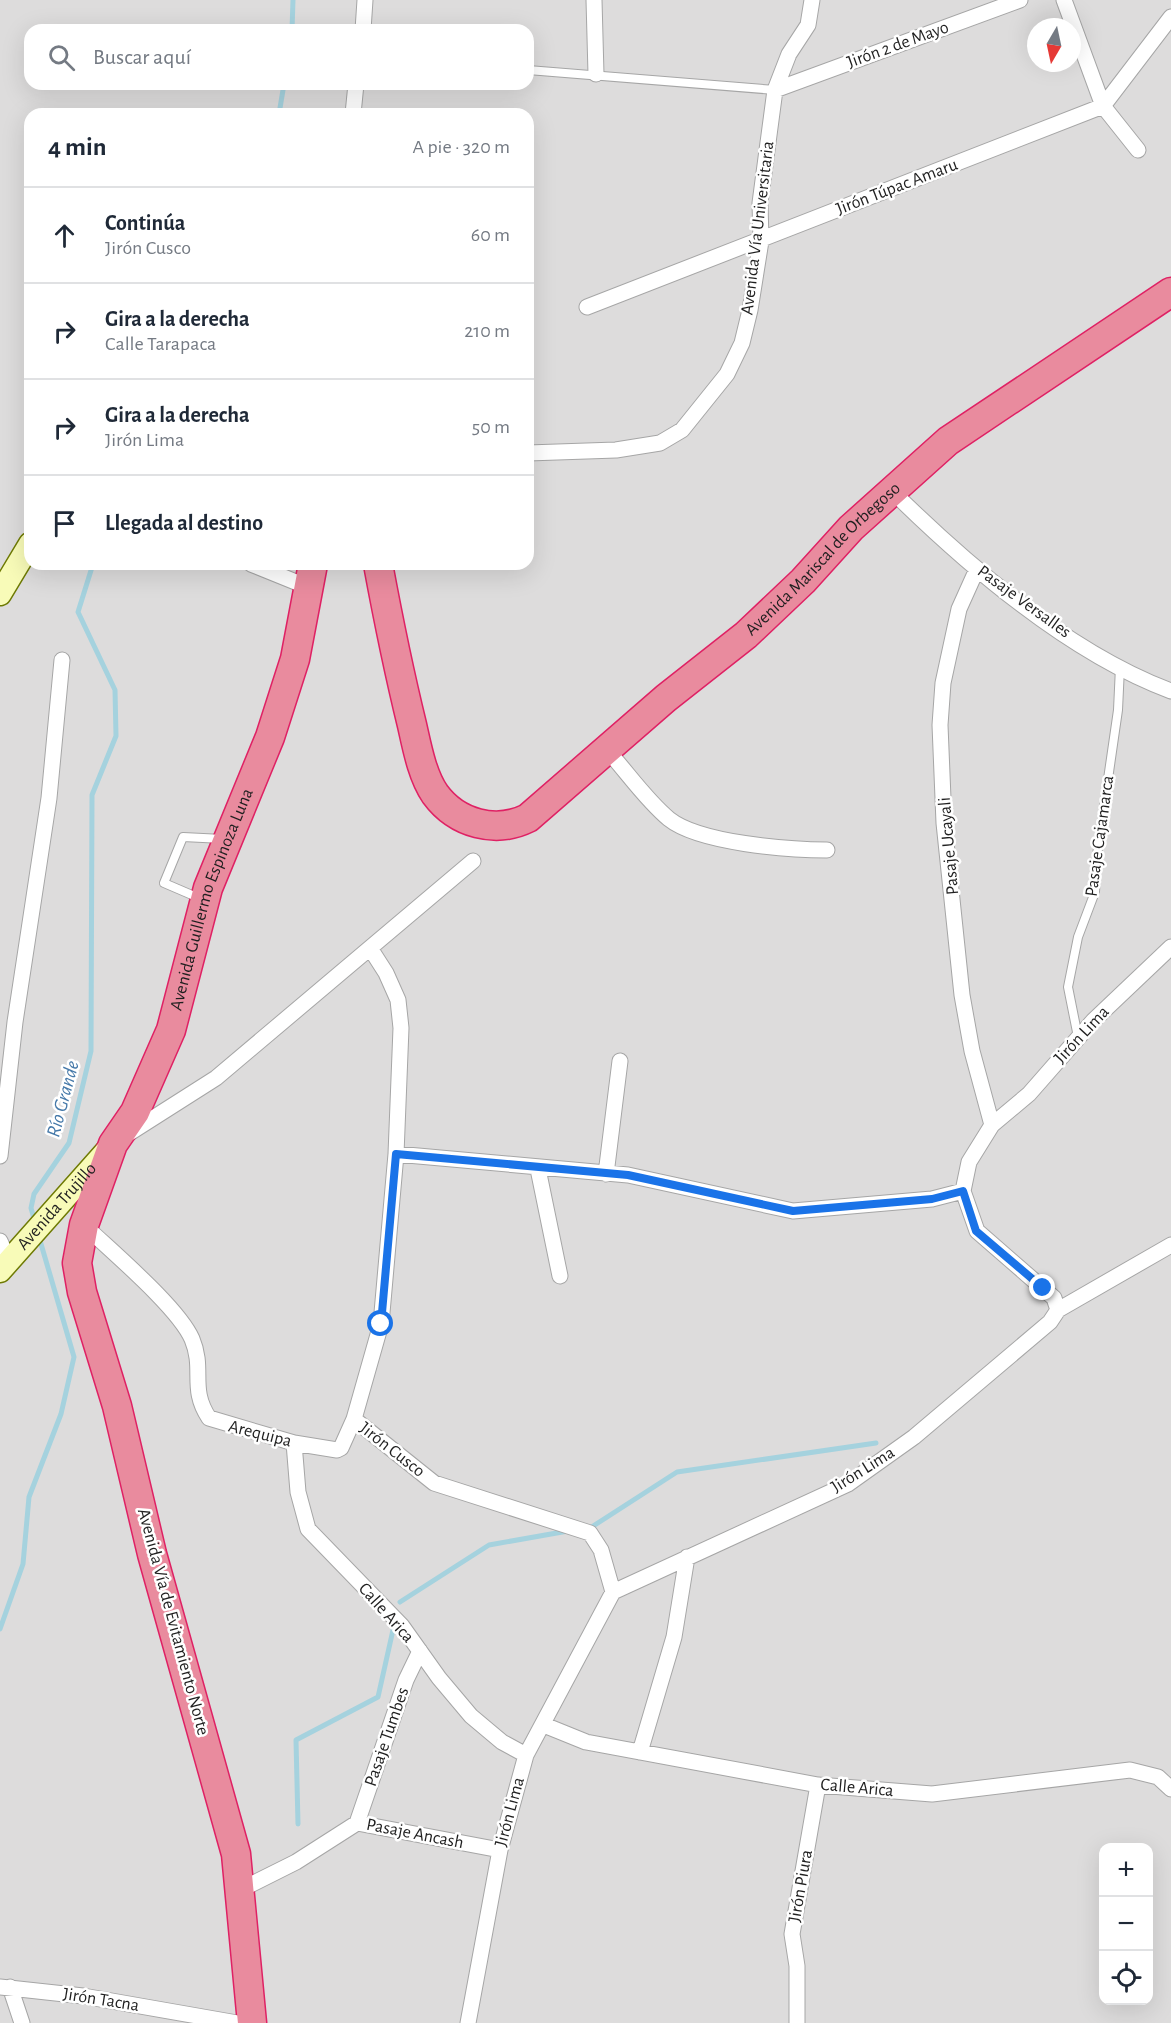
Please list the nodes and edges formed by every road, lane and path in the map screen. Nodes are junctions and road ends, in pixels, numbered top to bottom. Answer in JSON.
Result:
{"nodes":[{"id":1,"x":365,"y":0,"type":"edge"},
{"id":2,"x":594,"y":0,"type":"edge"},
{"id":3,"x":812,"y":0,"type":"edge"},
{"id":4,"x":1020,"y":0,"type":"edge"},
{"id":5,"x":1064,"y":0,"type":"edge"},
{"id":6,"x":1171,"y":17,"type":"edge"},
{"id":7,"x":363,"y":24,"type":"edge"},
{"id":8,"x":534,"y":70,"type":"edge"},
{"id":9,"x":596,"y":74,"type":"junction"},
{"id":10,"x":355,"y":90,"type":"edge"},
{"id":11,"x":775,"y":90,"type":"junction"},
{"id":12,"x":1103,"y":106,"type":"junction"},
{"id":13,"x":354,"y":108,"type":"edge"},
{"id":14,"x":1138,"y":150,"type":"dead end"},
{"id":15,"x":761,"y":241,"type":"junction"},
{"id":16,"x":1171,"y":292,"type":"edge"},
{"id":17,"x":587,"y":307,"type":"dead end"},
{"id":18,"x":534,"y":453,"type":"edge"},
{"id":19,"x":892,"y":491,"type":"junction"},
{"id":20,"x":24,"y":554,"type":"edge"},
{"id":21,"x":976,"y":569,"type":"junction"},
{"id":22,"x":281,"y":570,"type":"edge"},
{"id":23,"x":379,"y":570,"type":"edge"},
{"id":24,"x":311,"y":576,"type":"edge"},
{"id":25,"x":0,"y":594,"type":"edge"},
{"id":26,"x":62,"y":660,"type":"dead end"},
{"id":27,"x":1120,"y":667,"type":"junction"},
{"id":28,"x":1171,"y":691,"type":"edge"},
{"id":29,"x":607,"y":750,"type":"junction"},
{"id":30,"x":228,"y":839,"type":"junction"},
{"id":31,"x":827,"y":850,"type":"dead end"},
{"id":32,"x":473,"y":861,"type":"dead end"},
{"id":33,"x":205,"y":900,"type":"junction"},
{"id":34,"x":1171,"y":947,"type":"edge"},
{"id":35,"x":370,"y":948,"type":"junction"},
{"id":36,"x":1078,"y":1039,"type":"junction"},
{"id":37,"x":620,"y":1061,"type":"dead end"},
{"id":38,"x":992,"y":1125,"type":"junction"},
{"id":39,"x":113,"y":1144,"type":"junction"},
{"id":40,"x":396,"y":1154,"type":"junction"},
{"id":41,"x":0,"y":1156,"type":"edge"},
{"id":42,"x":538,"y":1169,"type":"junction"},
{"id":43,"x":606,"y":1174,"type":"junction"},
{"id":44,"x":963,"y":1191,"type":"junction"},
{"id":45,"x":84,"y":1225,"type":"junction"},
{"id":46,"x":1171,"y":1245,"type":"edge"},
{"id":47,"x":6,"y":1257,"type":"edge"},
{"id":48,"x":560,"y":1276,"type":"dead end"},
{"id":49,"x":1058,"y":1310,"type":"junction"},
{"id":50,"x":354,"y":1419,"type":"junction"},
{"id":51,"x":294,"y":1443,"type":"junction"},
{"id":52,"x":687,"y":1557,"type":"junction"},
{"id":53,"x":614,"y":1592,"type":"junction"},
{"id":54,"x":420,"y":1651,"type":"junction"},
{"id":55,"x":544,"y":1725,"type":"junction"},
{"id":56,"x":640,"y":1752,"type":"junction"},
{"id":57,"x":526,"y":1755,"type":"junction"},
{"id":58,"x":818,"y":1785,"type":"junction"},
{"id":59,"x":1171,"y":1789,"type":"edge"},
{"id":60,"x":357,"y":1823,"type":"junction"},
{"id":61,"x":500,"y":1850,"type":"junction"},
{"id":62,"x":240,"y":1890,"type":"junction"},
{"id":63,"x":5,"y":1987,"type":"edge"},
{"id":64,"x":22,"y":2023,"type":"edge"},
{"id":65,"x":237,"y":2023,"type":"edge"},
{"id":66,"x":252,"y":2023,"type":"edge"},
{"id":67,"x":468,"y":2023,"type":"edge"},
{"id":68,"x":797,"y":2023,"type":"edge"}],
"edges":[{"from":1,"to":7,"type":"street"},
{"from":2,"to":9,"type":"street"},
{"from":3,"to":11,"type":"street","name":"Avenida Vía Universitaria"},
{"from":4,"to":11,"type":"street","name":"Jirón 2 de Mayo"},
{"from":5,"to":12,"type":"street"},
{"from":6,"to":12,"type":"street"},
{"from":8,"to":9,"type":"lane"},
{"from":9,"to":11,"type":"lane"},
{"from":10,"to":13,"type":"street"},
{"from":11,"to":15,"type":"street","name":"Avenida Vía Universitaria"},
{"from":12,"to":14,"type":"street"},
{"from":12,"to":15,"type":"street","name":"Jirón Túpac Amaru"},
{"from":15,"to":17,"type":"street","name":"Jirón Túpac Amaru"},
{"from":15,"to":18,"type":"street","name":"Avenida Vía Universitaria"},
{"from":16,"to":19,"type":"highway","name":"Avenida Mariscal de Orbegoso"},
{"from":19,"to":21,"type":"street","name":"Pasaje Versalles"},
{"from":19,"to":29,"type":"highway","name":"Avenida Mariscal de Orbegoso"},
{"from":20,"to":25,"type":"street"},
{"from":21,"to":27,"type":"street","name":"Pasaje Versalles"},
{"from":21,"to":38,"type":"street","name":"Pasaje Ucayali"},
{"from":22,"to":24,"type":"street"},
{"from":23,"to":29,"type":"highway","name":"Avenida Mariscal de Orbegoso"},
{"from":24,"to":30,"type":"highway","name":"Avenida Guillermo Espinoza Luna"},
{"from":26,"to":41,"type":"street"},
{"from":27,"to":28,"type":"street","name":"Pasaje Versalles"},
{"from":27,"to":36,"type":"lane","name":"Pasaje Cajamarca"},
{"from":29,"to":31,"type":"street"},
{"from":30,"to":33,"type":"highway","name":"Avenida Guillermo Espinoza Luna"},
{"from":30,"to":33,"type":"lane"},
{"from":32,"to":35,"type":"street"},
{"from":33,"to":39,"type":"highway","name":"Avenida Guillermo Espinoza Luna"},
{"from":34,"to":36,"type":"street","name":"Jirón Lima"},
{"from":35,"to":39,"type":"street"},
{"from":35,"to":40,"type":"street","name":"Jirón Cusco"},
{"from":36,"to":38,"type":"street","name":"Jirón Lima"},
{"from":37,"to":43,"type":"street"},
{"from":38,"to":44,"type":"street","name":"Jirón Lima"},
{"from":39,"to":45,"type":"highway","name":"Avenida Guillermo Espinoza Luna"},
{"from":39,"to":47,"type":"street","name":"Avenida Trujillo"},
{"from":40,"to":42,"type":"street"},
{"from":40,"to":50,"type":"street","name":"Jirón Cusco"},
{"from":42,"to":43,"type":"street"},
{"from":42,"to":48,"type":"street"},
{"from":43,"to":44,"type":"street"},
{"from":44,"to":49,"type":"street","name":"Jirón Lima"},
{"from":45,"to":51,"type":"street","name":"Arequipa"},
{"from":45,"to":62,"type":"highway","name":"Avenida Vía de Evitamiento Norte"},
{"from":46,"to":49,"type":"street"},
{"from":49,"to":52,"type":"street","name":"Jirón Lima"},
{"from":50,"to":51,"type":"street","name":"Arequipa"},
{"from":50,"to":53,"type":"street","name":"Jirón Cusco"},
{"from":51,"to":54,"type":"street","name":"Calle Arica"},
{"from":52,"to":53,"type":"street","name":"Jirón Lima"},
{"from":52,"to":56,"type":"street"},
{"from":53,"to":55,"type":"street","name":"Jirón Lima"},
{"from":54,"to":57,"type":"street","name":"Calle Arica"},
{"from":54,"to":60,"type":"street","name":"Pasaje Tumbes"},
{"from":55,"to":56,"type":"street","name":"Calle Arica"},
{"from":55,"to":57,"type":"street","name":"Jirón Lima"},
{"from":56,"to":58,"type":"street","name":"Calle Arica"},
{"from":57,"to":61,"type":"street","name":"Jirón Lima"},
{"from":58,"to":59,"type":"street","name":"Calle Arica"},
{"from":58,"to":68,"type":"street","name":"Jirón Piura"},
{"from":60,"to":61,"type":"street","name":"Pasaje Ancash"},
{"from":60,"to":62,"type":"street","name":"Pasaje Ancash"},
{"from":61,"to":67,"type":"street","name":"Jirón Lima"},
{"from":62,"to":66,"type":"highway","name":"Avenida Vía de Evitamiento Norte"},
{"from":63,"to":64,"type":"street"},
{"from":63,"to":65,"type":"street","name":"Jirón Tacna"}]}
